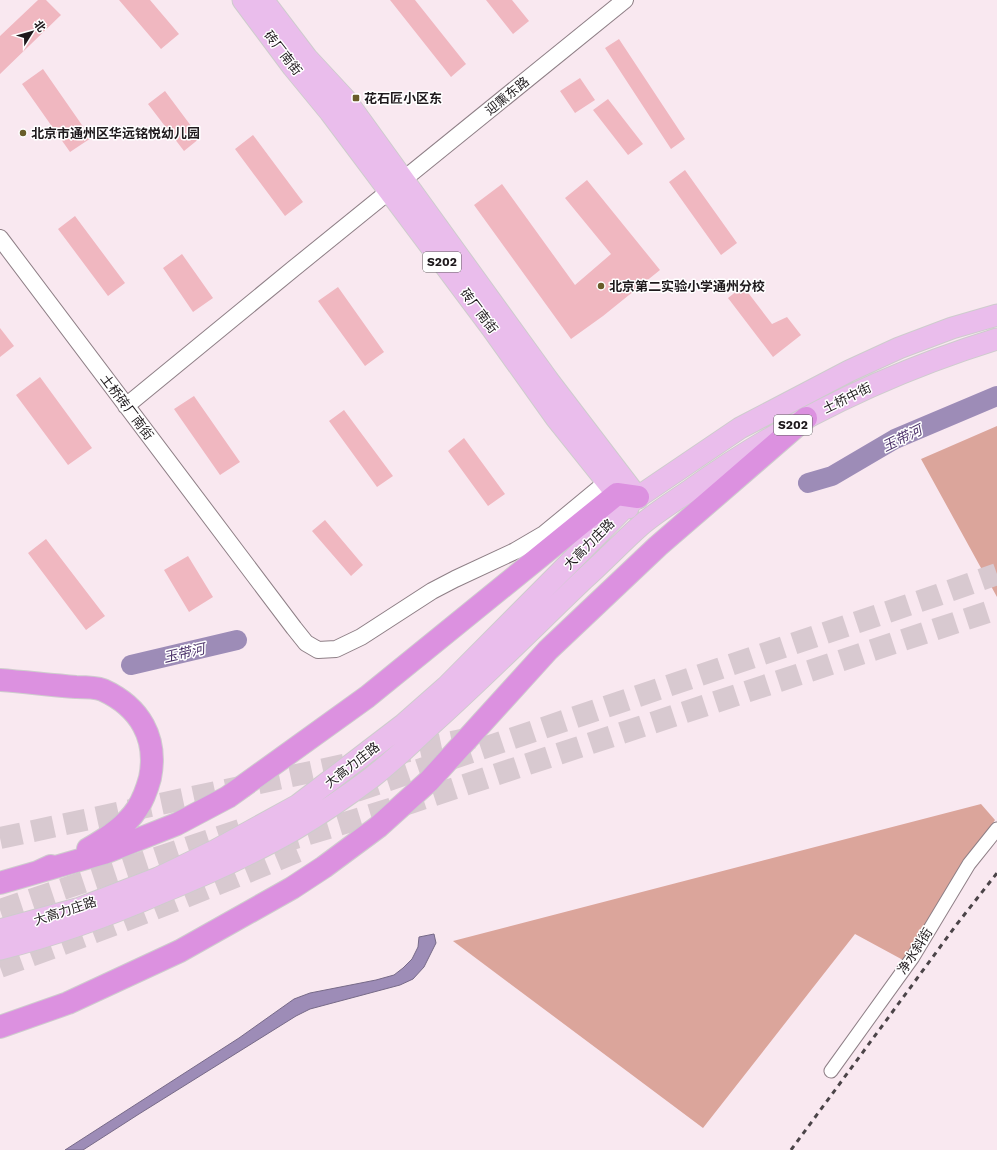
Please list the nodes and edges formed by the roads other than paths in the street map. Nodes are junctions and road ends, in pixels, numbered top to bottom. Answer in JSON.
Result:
{"nodes":[{"id":1,"x":243,"y":0,"type":"edge"},
{"id":2,"x":263,"y":0,"type":"edge"},
{"id":3,"x":625,"y":0,"type":"edge"},
{"id":4,"x":396,"y":186,"type":"junction"},
{"id":5,"x":0,"y":238,"type":"edge"},
{"id":6,"x":997,"y":315,"type":"edge"},
{"id":7,"x":997,"y":339,"type":"edge"},
{"id":8,"x":126,"y":406,"type":"junction"},
{"id":9,"x":806,"y":418,"type":"junction"},
{"id":10,"x":622,"y":495,"type":"junction"},
{"id":11,"x":647,"y":521,"type":"junction"},
{"id":12,"x":664,"y":541,"type":"junction"},
{"id":13,"x":0,"y":680,"type":"edge"},
{"id":14,"x":997,"y":829,"type":"edge"},
{"id":15,"x":38,"y":872,"type":"junction"},
{"id":16,"x":0,"y":883,"type":"edge"},
{"id":17,"x":0,"y":930,"type":"edge"},
{"id":18,"x":0,"y":949,"type":"edge"},
{"id":19,"x":0,"y":1027,"type":"edge"},
{"id":20,"x":831,"y":1071,"type":"dead end"}],
"edges":[{"from":1,"to":4,"type":"main road","name":"砖厂南街","number":"S202"},
{"from":2,"to":4,"type":"main road","name":"砖厂南街","number":"S202"},
{"from":3,"to":4,"type":"street","name":"迎熏东路"},
{"from":4,"to":8,"type":"street","name":"迎熏东路"},
{"from":4,"to":10,"type":"main road","name":"砖厂南街","number":"S202"},
{"from":4,"to":10,"type":"main road","name":"砖厂南街","number":"S202"},
{"from":5,"to":8,"type":"street","name":"土桥砖厂南街"},
{"from":6,"to":10,"type":"main road","name":"大高力庄路"},
{"from":7,"to":9,"type":"main road","name":"土桥中街","number":"S202"},
{"from":8,"to":10,"type":"street","name":"土桥砖厂南街"},
{"from":9,"to":11,"type":"main road","name":"土桥中街","number":"S202"},
{"from":9,"to":12,"type":"highway"},
{"from":10,"to":11,"type":"main road","name":"砖厂南街","number":"S202"},
{"from":10,"to":15,"type":"highway"},
{"from":10,"to":17,"type":"main road","name":"大高力庄路"},
{"from":11,"to":12,"type":"main road","name":"砖厂南街","number":"S202"},
{"from":11,"to":18,"type":"main road","name":"大高力庄路"},
{"from":12,"to":19,"type":"highway"},
{"from":13,"to":15,"type":"highway"},
{"from":14,"to":20,"type":"street","name":"净水斜街"},
{"from":15,"to":16,"type":"highway"}]}
